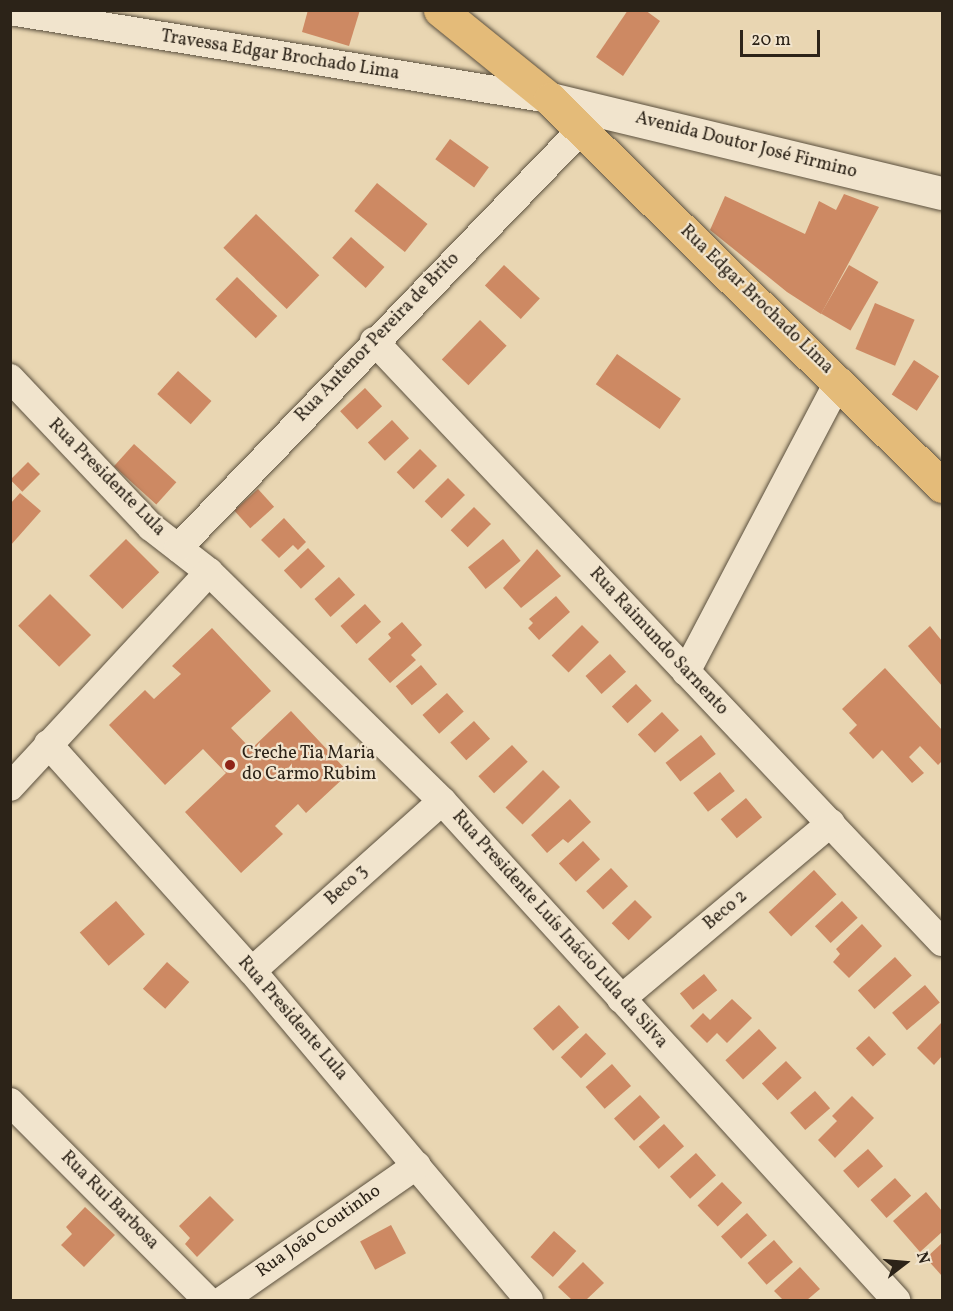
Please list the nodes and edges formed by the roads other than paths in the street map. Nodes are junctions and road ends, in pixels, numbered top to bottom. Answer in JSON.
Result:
{"nodes":[{"id":1,"x":10,"y":10,"type":"edge"},
{"id":2,"x":440,"y":10,"type":"edge"},
{"id":3,"x":566,"y":115,"type":"junction"},
{"id":4,"x":942,"y":193,"type":"edge"},
{"id":5,"x":374,"y":342,"type":"junction"},
{"id":6,"x":10,"y":378,"type":"edge"},
{"id":7,"x":839,"y":381,"type":"junction"},
{"id":8,"x":942,"y":486,"type":"edge"},
{"id":9,"x":178,"y":548,"type":"junction"},
{"id":10,"x":209,"y":572,"type":"junction"},
{"id":11,"x":686,"y":672,"type":"junction"},
{"id":12,"x":48,"y":744,"type":"junction"},
{"id":13,"x":10,"y":787,"type":"edge"},
{"id":14,"x":442,"y":801,"type":"junction"},
{"id":15,"x":831,"y":823,"type":"junction"},
{"id":16,"x":942,"y":942,"type":"edge"},
{"id":17,"x":252,"y":971,"type":"junction"},
{"id":18,"x":621,"y":999,"type":"junction"},
{"id":19,"x":10,"y":1102,"type":"edge"},
{"id":20,"x":417,"y":1165,"type":"junction"},
{"id":21,"x":207,"y":1300,"type":"edge"},
{"id":22,"x":223,"y":1300,"type":"edge"},
{"id":23,"x":529,"y":1300,"type":"edge"},
{"id":24,"x":896,"y":1300,"type":"edge"}],
"edges":[{"from":1,"to":3,"type":"street","name":"Travessa Edgar Brochado Lima"},
{"from":2,"to":3,"type":"main road","name":"Rua Edgar Brochado Lima"},
{"from":3,"to":4,"type":"street","name":"Avenida Doutor José Firmino"},
{"from":3,"to":5,"type":"street","name":"Rua Antenor Pereira de Brito"},
{"from":3,"to":7,"type":"main road","name":"Rua Edgar Brochado Lima"},
{"from":5,"to":9,"type":"street","name":"Rua Antenor Pereira de Brito"},
{"from":5,"to":11,"type":"street","name":"Rua Raimundo Sarnento"},
{"from":6,"to":9,"type":"street","name":"Rua Presidente Lula"},
{"from":7,"to":8,"type":"main road","name":"Rua Edgar Brochado Lima"},
{"from":7,"to":11,"type":"street"},
{"from":9,"to":10,"type":"street","name":"Rua Presidente Lula"},
{"from":10,"to":12,"type":"street"},
{"from":10,"to":14,"type":"street","name":"Rua Presidente Luís Inácio Lula da Silva"},
{"from":11,"to":15,"type":"street","name":"Rua Raimundo Sarnento"},
{"from":12,"to":13,"type":"street"},
{"from":12,"to":17,"type":"street","name":"Rua Presidente Lula"},
{"from":14,"to":17,"type":"street","name":"Beco 3"},
{"from":14,"to":18,"type":"street","name":"Rua Presidente Luís Inácio Lula da Silva"},
{"from":15,"to":16,"type":"street","name":"Rua Raimundo Sarnento"},
{"from":15,"to":18,"type":"street","name":"Beco 2"},
{"from":17,"to":20,"type":"street","name":"Rua Presidente Lula"},
{"from":18,"to":24,"type":"street","name":"Rua Presidente Luís Inácio Lula da Silva"},
{"from":19,"to":21,"type":"street","name":"Rua Rui Barbosa"},
{"from":20,"to":22,"type":"street","name":"Rua João Coutinho"},
{"from":20,"to":23,"type":"street","name":"Rua Presidente Lula"}]}
